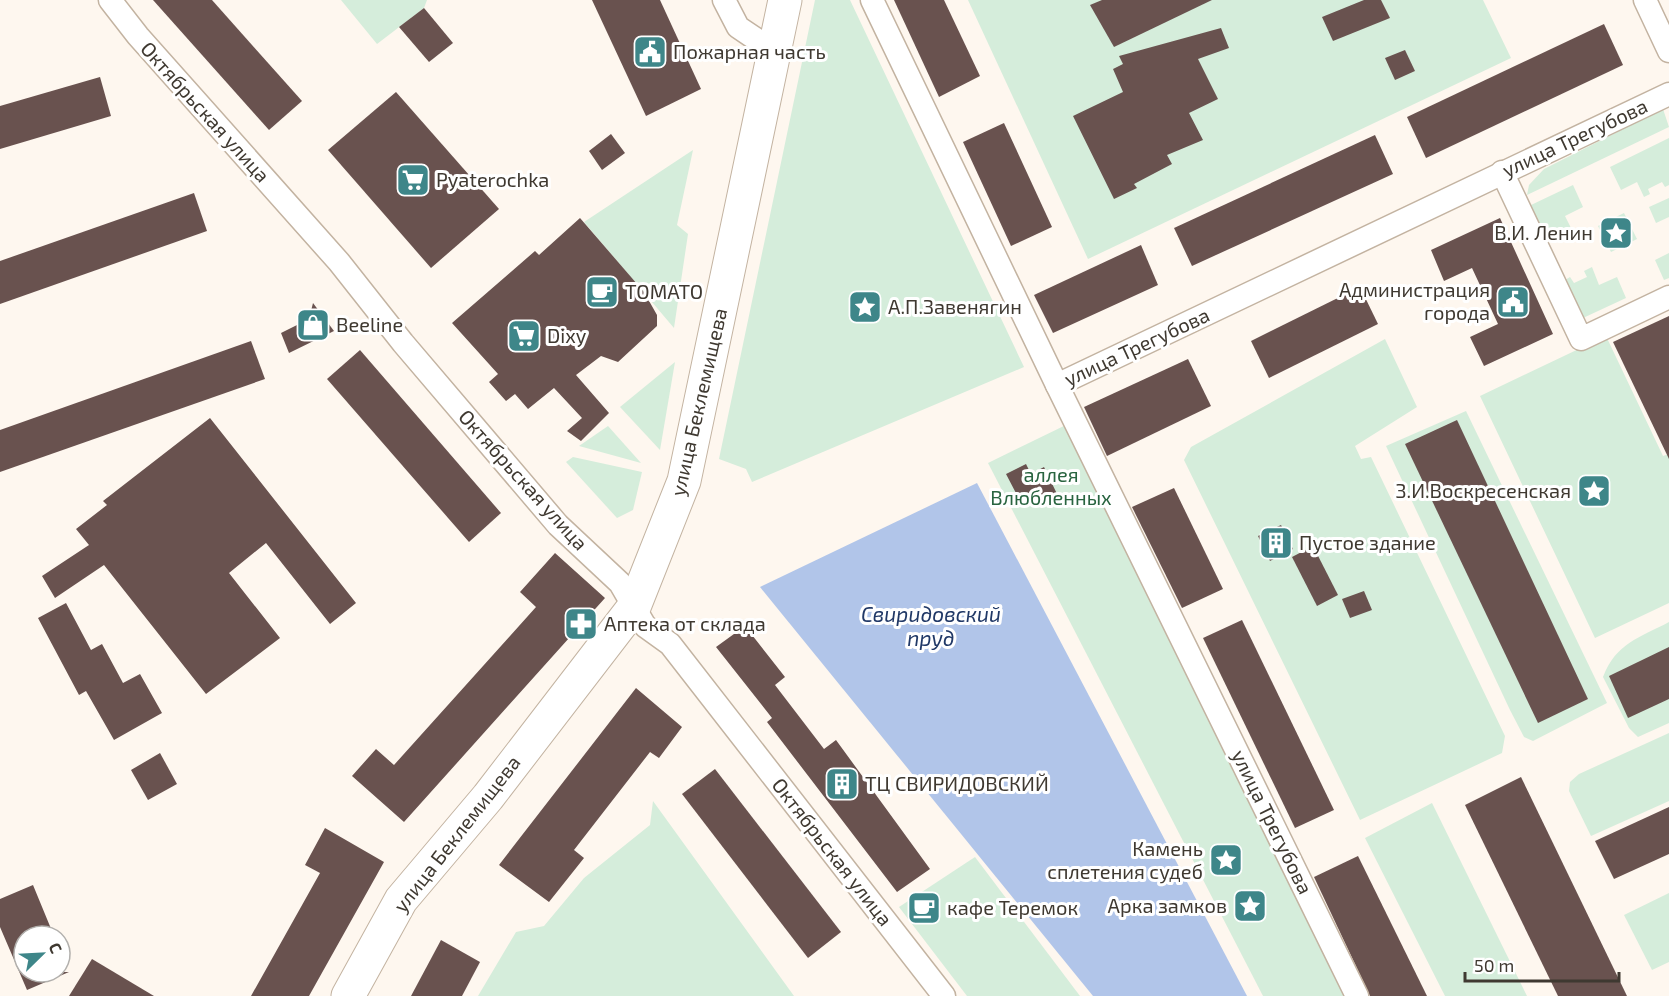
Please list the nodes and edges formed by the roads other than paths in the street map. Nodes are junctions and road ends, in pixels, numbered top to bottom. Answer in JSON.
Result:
{"nodes":[{"id":1,"x":110,"y":0,"type":"edge"},
{"id":2,"x":724,"y":0,"type":"edge"},
{"id":3,"x":785,"y":0,"type":"edge"},
{"id":4,"x":872,"y":0,"type":"edge"},
{"id":5,"x":1645,"y":0,"type":"edge"},
{"id":6,"x":1669,"y":51,"type":"edge"},
{"id":7,"x":775,"y":52,"type":"junction"},
{"id":8,"x":1669,"y":94,"type":"edge"},
{"id":9,"x":1502,"y":172,"type":"junction"},
{"id":10,"x":1669,"y":297,"type":"edge"},
{"id":11,"x":1057,"y":385,"type":"junction"},
{"id":12,"x":634,"y":607,"type":"junction"},
{"id":13,"x":348,"y":996,"type":"edge"},
{"id":14,"x":944,"y":996,"type":"edge"},
{"id":15,"x":1357,"y":996,"type":"edge"}],
"edges":[{"from":1,"to":12,"type":"street","name":"Октябрьская улица"},
{"from":2,"to":7,"type":"street"},
{"from":3,"to":7,"type":"main road","name":"улица Беклемищева"},
{"from":4,"to":11,"type":"street"},
{"from":5,"to":6,"type":"street"},
{"from":7,"to":12,"type":"main road","name":"улица Беклемищева"},
{"from":8,"to":9,"type":"street","name":"улица Трегубова"},
{"from":9,"to":10,"type":"street"},
{"from":9,"to":11,"type":"street","name":"улица Трегубова"},
{"from":11,"to":15,"type":"street","name":"улица Трегубова"},
{"from":12,"to":13,"type":"main road","name":"улица Беклемищева"},
{"from":12,"to":14,"type":"street","name":"Октябрьская улица"}]}
